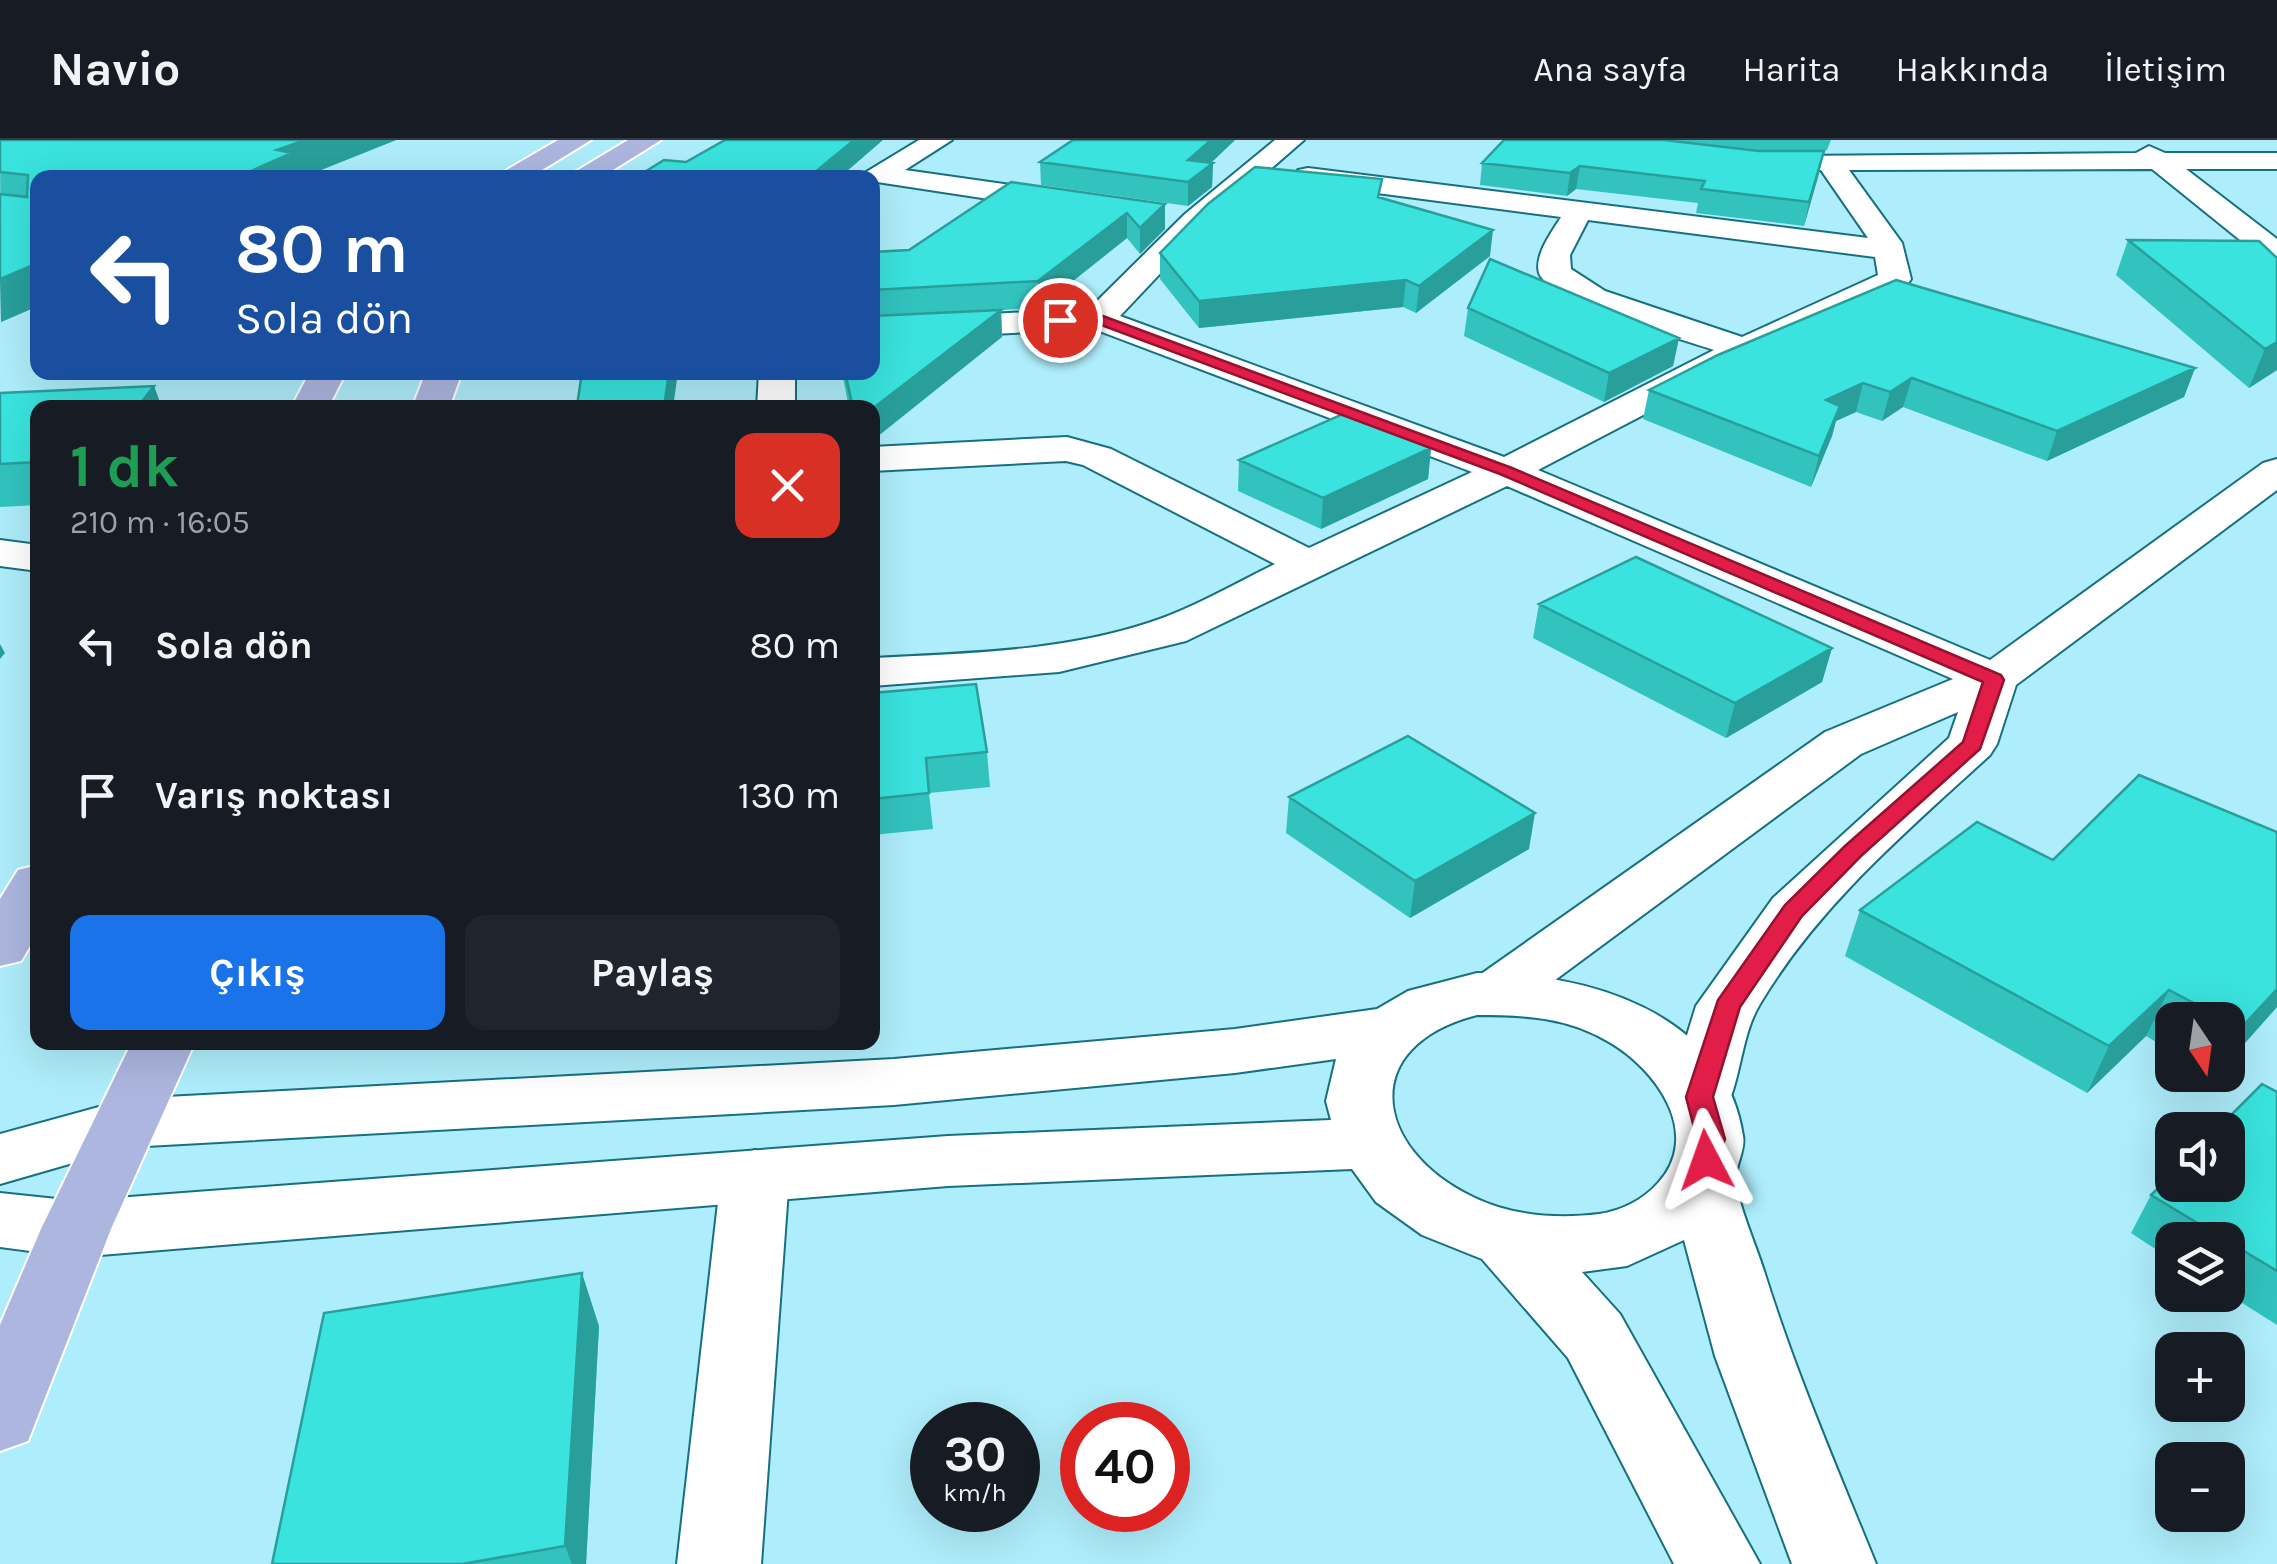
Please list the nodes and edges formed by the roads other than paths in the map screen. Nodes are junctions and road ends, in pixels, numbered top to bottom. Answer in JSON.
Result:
{"nodes":[{"id":1,"x":578,"y":140,"type":"edge"},
{"id":2,"x":648,"y":140,"type":"edge"},
{"id":3,"x":939,"y":140,"type":"edge"},
{"id":4,"x":1291,"y":140,"type":"edge"},
{"id":5,"x":2130,"y":140,"type":"edge"},
{"id":6,"x":2158,"y":161,"type":"junction"},
{"id":7,"x":2277,"y":161,"type":"edge"},
{"id":8,"x":1773,"y":162,"type":"edge"},
{"id":9,"x":1828,"y":162,"type":"junction"},
{"id":10,"x":1256,"y":169,"type":"junction"},
{"id":11,"x":522,"y":170,"type":"edge"},
{"id":12,"x":594,"y":170,"type":"edge"},
{"id":13,"x":880,"y":173,"type":"edge"},
{"id":14,"x":880,"y":177,"type":"edge"},
{"id":15,"x":1102,"y":206,"type":"edge"},
{"id":16,"x":1579,"y":210,"type":"junction"},
{"id":17,"x":1158,"y":214,"type":"edge"},
{"id":18,"x":1195,"y":220,"type":"junction"},
{"id":19,"x":1890,"y":250,"type":"junction"},
{"id":20,"x":2277,"y":254,"type":"edge"},
{"id":21,"x":1098,"y":319,"type":"junction"},
{"id":22,"x":880,"y":330,"type":"edge"},
{"id":23,"x":1744,"y":349,"type":"junction"},
{"id":24,"x":880,"y":459,"type":"edge"},
{"id":25,"x":1506,"y":471,"type":"junction"},
{"id":26,"x":2277,"y":471,"type":"edge"},
{"id":27,"x":0,"y":553,"type":"edge"},
{"id":28,"x":30,"y":557,"type":"edge"},
{"id":29,"x":1309,"y":565,"type":"junction"},
{"id":30,"x":880,"y":672,"type":"edge"},
{"id":31,"x":1994,"y":680,"type":"junction"},
{"id":32,"x":30,"y":896,"type":"edge"},
{"id":33,"x":0,"y":947,"type":"edge"},
{"id":34,"x":1496,"y":994,"type":"junction"},
{"id":35,"x":1391,"y":1029,"type":"junction"},
{"id":36,"x":160,"y":1050,"type":"edge"},
{"id":37,"x":1700,"y":1097,"type":"junction"},
{"id":38,"x":128,"y":1123,"type":"junction"},
{"id":39,"x":1370,"y":1143,"type":"junction"},
{"id":40,"x":0,"y":1159,"type":"edge"},
{"id":41,"x":754,"y":1176,"type":"junction"},
{"id":42,"x":1702,"y":1180,"type":"junction"},
{"id":43,"x":0,"y":1220,"type":"edge"},
{"id":44,"x":76,"y":1230,"type":"junction"},
{"id":45,"x":1507,"y":1239,"type":"junction"},
{"id":46,"x":0,"y":1417,"type":"edge"},
{"id":47,"x":719,"y":1564,"type":"edge"},
{"id":48,"x":1718,"y":1564,"type":"edge"},
{"id":49,"x":1834,"y":1564,"type":"edge"}],
"edges":[{"from":1,"to":11,"type":"main road"},
{"from":2,"to":12,"type":"main road"},
{"from":3,"to":13,"type":"street"},
{"from":4,"to":10,"type":"street"},
{"from":5,"to":6,"type":"street"},
{"from":6,"to":7,"type":"street"},
{"from":6,"to":9,"type":"street"},
{"from":6,"to":20,"type":"street"},
{"from":8,"to":9,"type":"street"},
{"from":9,"to":19,"type":"street"},
{"from":10,"to":16,"type":"street"},
{"from":10,"to":18,"type":"street"},
{"from":14,"to":15,"type":"street"},
{"from":16,"to":19,"type":"street"},
{"from":16,"to":23,"type":"street"},
{"from":17,"to":18,"type":"street"},
{"from":18,"to":21,"type":"street"},
{"from":19,"to":23,"type":"street"},
{"from":21,"to":22,"type":"street"},
{"from":21,"to":25,"type":"street"},
{"from":23,"to":25,"type":"street"},
{"from":24,"to":29,"type":"street"},
{"from":25,"to":29,"type":"street"},
{"from":25,"to":31,"type":"street"},
{"from":26,"to":31,"type":"street"},
{"from":27,"to":28,"type":"street"},
{"from":29,"to":30,"type":"street"},
{"from":31,"to":34,"type":"street"},
{"from":31,"to":37,"type":"street"},
{"from":32,"to":33,"type":"main road"},
{"from":34,"to":35,"type":"street"},
{"from":34,"to":37,"type":"street"},
{"from":35,"to":38,"type":"street"},
{"from":35,"to":39,"type":"street"},
{"from":36,"to":38,"type":"main road"},
{"from":37,"to":42,"type":"street"},
{"from":38,"to":40,"type":"street"},
{"from":38,"to":44,"type":"main road"},
{"from":39,"to":41,"type":"street"},
{"from":39,"to":45,"type":"street"},
{"from":41,"to":44,"type":"street"},
{"from":41,"to":47,"type":"street"},
{"from":42,"to":45,"type":"street"},
{"from":42,"to":49,"type":"street"},
{"from":43,"to":44,"type":"street"},
{"from":44,"to":46,"type":"main road"},
{"from":45,"to":48,"type":"street"}]}
